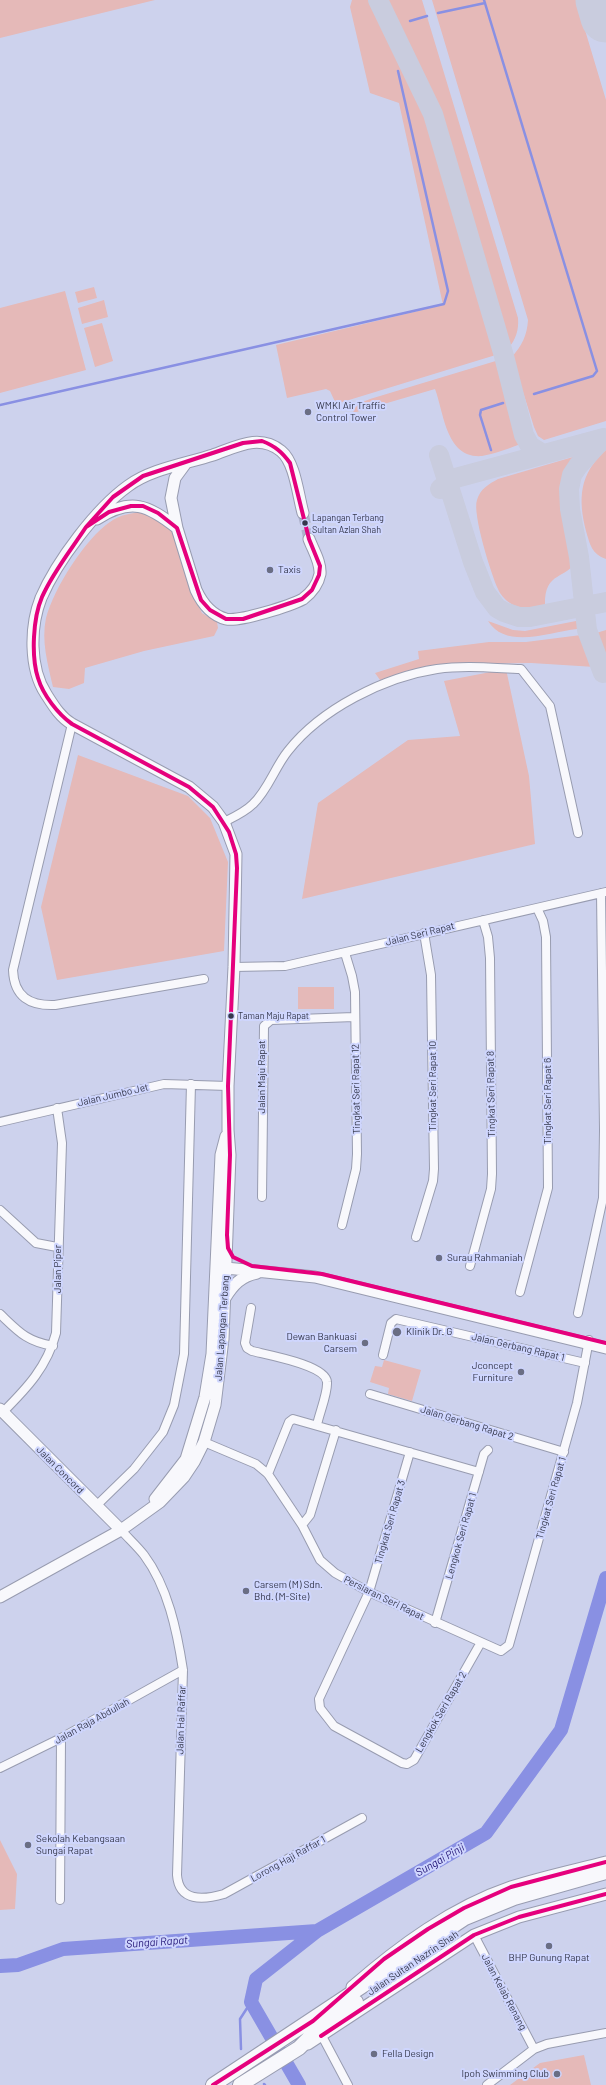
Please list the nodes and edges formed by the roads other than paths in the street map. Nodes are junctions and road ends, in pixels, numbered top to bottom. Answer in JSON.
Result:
{"nodes":[{"id":1,"x":186,"y":463,"type":"junction"},
{"id":2,"x":299,"y":514,"type":"tunnel mouth"},
{"id":3,"x":86,"y":527,"type":"junction"},
{"id":4,"x":177,"y":528,"type":"junction"},
{"id":5,"x":308,"y":542,"type":"tunnel mouth"},
{"id":6,"x":72,"y":724,"type":"junction"},
{"id":7,"x":224,"y":822,"type":"junction"},
{"id":8,"x":578,"y":833,"type":"dead end"},
{"id":9,"x":604,"y":892,"type":"edge"},
{"id":10,"x":537,"y":908,"type":"junction"},
{"id":11,"x":483,"y":920,"type":"junction"},
{"id":12,"x":424,"y":933,"type":"junction"},
{"id":13,"x":345,"y":953,"type":"junction"},
{"id":14,"x":234,"y":967,"type":"junction"},
{"id":15,"x":204,"y":979,"type":"dead end"},
{"id":16,"x":354,"y":1017,"type":"junction"},
{"id":17,"x":191,"y":1084,"type":"junction"},
{"id":18,"x":228,"y":1086,"type":"junction"},
{"id":19,"x":57,"y":1108,"type":"junction"},
{"id":20,"x":0,"y":1122,"type":"edge"},
{"id":21,"x":228,"y":1130,"type":"junction"},
{"id":22,"x":219,"y":1185,"type":"junction"},
{"id":23,"x":262,"y":1198,"type":"dead end"},
{"id":24,"x":0,"y":1210,"type":"edge"},
{"id":25,"x":342,"y":1225,"type":"dead end"},
{"id":26,"x":227,"y":1235,"type":"junction"},
{"id":27,"x":416,"y":1238,"type":"dead end"},
{"id":28,"x":57,"y":1247,"type":"junction"},
{"id":29,"x":225,"y":1265,"type":"junction"},
{"id":30,"x":250,"y":1266,"type":"junction"},
{"id":31,"x":470,"y":1266,"type":"dead end"},
{"id":32,"x":265,"y":1272,"type":"junction"},
{"id":33,"x":520,"y":1292,"type":"dead end"},
{"id":34,"x":225,"y":1298,"type":"junction"},
{"id":35,"x":251,"y":1308,"type":"dead end"},
{"id":36,"x":578,"y":1313,"type":"dead end"},
{"id":37,"x":0,"y":1314,"type":"edge"},
{"id":38,"x":213,"y":1326,"type":"junction"},
{"id":39,"x":589,"y":1341,"type":"junction"},
{"id":40,"x":606,"y":1343,"type":"edge"},
{"id":41,"x":53,"y":1346,"type":"junction"},
{"id":42,"x":606,"y":1348,"type":"edge"},
{"id":43,"x":384,"y":1355,"type":"dead end"},
{"id":44,"x":584,"y":1363,"type":"junction"},
{"id":45,"x":370,"y":1394,"type":"dead end"},
{"id":46,"x":2,"y":1410,"type":"edge"},
{"id":47,"x":199,"y":1421,"type":"junction"},
{"id":48,"x":317,"y":1425,"type":"junction"},
{"id":49,"x":336,"y":1430,"type":"junction"},
{"id":50,"x":204,"y":1442,"type":"junction"},
{"id":51,"x":488,"y":1450,"type":"dead end"},
{"id":52,"x":410,"y":1452,"type":"junction"},
{"id":53,"x":564,"y":1452,"type":"junction"},
{"id":54,"x":186,"y":1459,"type":"junction"},
{"id":55,"x":479,"y":1472,"type":"junction"},
{"id":56,"x":268,"y":1474,"type":"junction"},
{"id":57,"x":96,"y":1506,"type":"junction"},
{"id":58,"x":153,"y":1506,"type":"junction"},
{"id":59,"x":302,"y":1525,"type":"junction"},
{"id":60,"x":121,"y":1530,"type":"junction"},
{"id":61,"x":369,"y":1592,"type":"junction"},
{"id":62,"x":0,"y":1597,"type":"edge"},
{"id":63,"x":435,"y":1623,"type":"junction"},
{"id":64,"x":480,"y":1644,"type":"junction"},
{"id":65,"x":501,"y":1652,"type":"joint"},
{"id":66,"x":183,"y":1670,"type":"junction"},
{"id":67,"x":61,"y":1738,"type":"junction"},
{"id":68,"x":0,"y":1768,"type":"edge"},
{"id":69,"x":362,"y":1818,"type":"dead end"},
{"id":70,"x":606,"y":1862,"type":"edge"},
{"id":71,"x":606,"y":1872,"type":"edge"},
{"id":72,"x":606,"y":1881,"type":"edge"},
{"id":73,"x":606,"y":1894,"type":"edge"},
{"id":74,"x":213,"y":1897,"type":"joint"},
{"id":75,"x":60,"y":1900,"type":"dead end"},
{"id":76,"x":514,"y":1902,"type":"junction"},
{"id":77,"x":474,"y":1935,"type":"junction"},
{"id":78,"x":313,"y":2021,"type":"junction"},
{"id":79,"x":606,"y":2033,"type":"edge"},
{"id":80,"x":322,"y":2036,"type":"junction"},
{"id":81,"x":299,"y":2048,"type":"junction"},
{"id":82,"x":534,"y":2049,"type":"junction"},
{"id":83,"x":213,"y":2085,"type":"edge"},
{"id":84,"x":240,"y":2085,"type":"edge"},
{"id":85,"x":348,"y":2085,"type":"edge"},
{"id":86,"x":487,"y":2085,"type":"edge"}],
"edges":[{"from":1,"to":2,"type":"street","name":"Jalan Lapangan Terbang"},
{"from":1,"to":3,"type":"street","name":"Jalan Lapangan Terbang"},
{"from":1,"to":4,"type":"street"},
{"from":3,"to":4,"type":"street","name":"Jalan Lapangan Terbang"},
{"from":3,"to":6,"type":"street","name":"Jalan Lapangan Terbang"},
{"from":4,"to":5,"type":"street"},
{"from":6,"to":7,"type":"street","name":"Jalan Lapangan Terbang"},
{"from":6,"to":15,"type":"street"},
{"from":7,"to":8,"type":"street"},
{"from":7,"to":14,"type":"street","name":"Jalan Lapangan Terbang"},
{"from":9,"to":10,"type":"street","name":"Jalan Seri Rapat"},
{"from":9,"to":36,"type":"street"},
{"from":10,"to":11,"type":"street","name":"Jalan Seri Rapat"},
{"from":10,"to":33,"type":"street","name":"Tingkat Seri Rapat 6"},
{"from":11,"to":12,"type":"street","name":"Jalan Seri Rapat"},
{"from":11,"to":31,"type":"street","name":"Tingkat Seri Rapat 8"},
{"from":12,"to":13,"type":"street","name":"Jalan Seri Rapat"},
{"from":12,"to":27,"type":"street","name":"Tingkat Seri Rapat 10"},
{"from":13,"to":14,"type":"street","name":"Jalan Seri Rapat"},
{"from":13,"to":16,"type":"street","name":"Tingkat Seri Rapat 12"},
{"from":14,"to":18,"type":"street","name":"Jalan Lapangan Terbang"},
{"from":16,"to":23,"type":"street","name":"Jalan Maju Rapat"},
{"from":16,"to":25,"type":"street","name":"Tingkat Seri Rapat 12"},
{"from":17,"to":18,"type":"street","name":"Jalan Jumbo Jet"},
{"from":17,"to":19,"type":"street","name":"Jalan Jumbo Jet"},
{"from":17,"to":57,"type":"street"},
{"from":18,"to":21,"type":"street","name":"Jalan Lapangan Terbang"},
{"from":19,"to":20,"type":"street","name":"Jalan Jumbo Jet"},
{"from":19,"to":28,"type":"street","name":"Jalan Piper"},
{"from":21,"to":22,"type":"street","name":"Jalan Lapangan Terbang"},
{"from":21,"to":26,"type":"street","name":"Jalan Lapangan Terbang"},
{"from":22,"to":29,"type":"street"},
{"from":22,"to":38,"type":"street","name":"Jalan Lapangan Terbang"},
{"from":24,"to":28,"type":"street"},
{"from":26,"to":29,"type":"street","name":"Jalan Lapangan Terbang"},
{"from":26,"to":30,"type":"street"},
{"from":28,"to":41,"type":"street","name":"Jalan Piper"},
{"from":29,"to":30,"type":"street"},
{"from":29,"to":32,"type":"street"},
{"from":29,"to":34,"type":"street","name":"Jalan Lapangan Terbang"},
{"from":29,"to":38,"type":"street"},
{"from":30,"to":39,"type":"street"},
{"from":32,"to":34,"type":"street"},
{"from":32,"to":39,"type":"street"},
{"from":34,"to":50,"type":"street","name":"Jalan Lapangan Terbang"},
{"from":35,"to":48,"type":"street"},
{"from":37,"to":41,"type":"street"},
{"from":38,"to":47,"type":"street","name":"Jalan Lapangan Terbang"},
{"from":39,"to":40,"type":"street"},
{"from":39,"to":42,"type":"street"},
{"from":39,"to":44,"type":"street","name":"Tingkat Seri Rapat 1"},
{"from":41,"to":46,"type":"street","name":"Jalan Piper"},
{"from":43,"to":44,"type":"street","name":"Jalan Gerbang Rapat 1"},
{"from":44,"to":53,"type":"street","name":"Tingkat Seri Rapat 1"},
{"from":45,"to":53,"type":"street","name":"Jalan Gerbang Rapat 2"},
{"from":46,"to":57,"type":"street","name":"Jalan Concord"},
{"from":47,"to":50,"type":"street"},
{"from":47,"to":54,"type":"street","name":"Jalan Lapangan Terbang"},
{"from":48,"to":49,"type":"street"},
{"from":48,"to":56,"type":"street"},
{"from":49,"to":52,"type":"street"},
{"from":49,"to":59,"type":"street"},
{"from":50,"to":54,"type":"street"},
{"from":50,"to":56,"type":"street","name":"Persiaran Seri Rapat"},
{"from":50,"to":58,"type":"street","name":"Jalan Lapangan Terbang"},
{"from":51,"to":55,"type":"street","name":"Lengkok Seri Rapat 1"},
{"from":52,"to":55,"type":"street"},
{"from":52,"to":61,"type":"street","name":"Tingkat Seri Rapat 3"},
{"from":53,"to":65,"type":"street","name":"Tingkat Seri Rapat 1"},
{"from":54,"to":58,"type":"street","name":"Jalan Lapangan Terbang"},
{"from":55,"to":63,"type":"street","name":"Lengkok Seri Rapat 1"},
{"from":56,"to":59,"type":"street","name":"Persiaran Seri Rapat"},
{"from":57,"to":60,"type":"street","name":"Jalan Concord"},
{"from":58,"to":60,"type":"street","name":"Jalan Lapangan Terbang"},
{"from":59,"to":61,"type":"street","name":"Persiaran Seri Rapat"},
{"from":60,"to":62,"type":"street","name":"Jalan Lapangan Terbang"},
{"from":60,"to":66,"type":"street","name":"Jalan Hai Raffar"},
{"from":61,"to":63,"type":"street","name":"Persiaran Seri Rapat"},
{"from":61,"to":64,"type":"street","name":"Lengkok Seri Rapat 2"},
{"from":63,"to":64,"type":"street","name":"Persiaran Seri Rapat"},
{"from":64,"to":65,"type":"street","name":"Persiaran Seri Rapat"},
{"from":66,"to":67,"type":"street","name":"Jalan Raja Abdullah"},
{"from":66,"to":74,"type":"street","name":"Jalan Hai Raffar"},
{"from":67,"to":68,"type":"street","name":"Jalan Raja Abdullah"},
{"from":67,"to":75,"type":"street"},
{"from":69,"to":74,"type":"street","name":"Lorong Haji Raffar 1"},
{"from":70,"to":78,"type":"street"},
{"from":71,"to":76,"type":"highway","name":"Jalan Sultan Nazrin Shah"},
{"from":72,"to":76,"type":"highway","name":"Jalan Sultan Nazrin Shah"},
{"from":73,"to":77,"type":"street"},
{"from":76,"to":78,"type":"highway","name":"Jalan Sultan Nazrin Shah"},
{"from":76,"to":81,"type":"highway","name":"Jalan Sultan Nazrin Shah"},
{"from":77,"to":80,"type":"street"},
{"from":77,"to":82,"type":"street","name":"Jalan Kelab Renang"},
{"from":78,"to":83,"type":"highway","name":"Jalan Sultan Nazrin Shah"},
{"from":79,"to":82,"type":"street"},
{"from":80,"to":81,"type":"street"},
{"from":80,"to":85,"type":"street"},
{"from":81,"to":84,"type":"highway","name":"Jalan Sultan Nazrin Shah"},
{"from":82,"to":86,"type":"street"}]}
